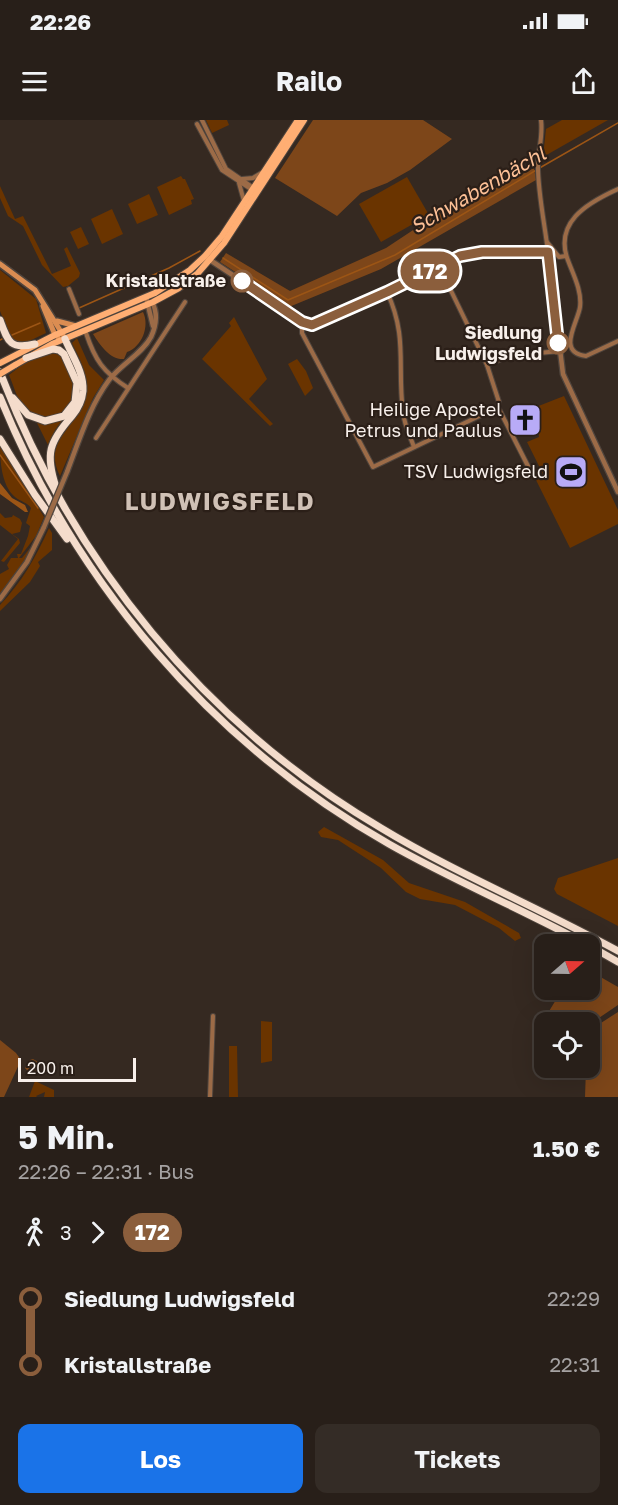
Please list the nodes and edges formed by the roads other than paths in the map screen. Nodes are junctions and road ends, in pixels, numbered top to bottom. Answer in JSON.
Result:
{"nodes":[{"id":1,"x":298,"y":120,"type":"edge"},
{"id":2,"x":304,"y":120,"type":"edge"},
{"id":3,"x":541,"y":120,"type":"edge"},
{"id":4,"x":199,"y":121,"type":"edge"},
{"id":5,"x":265,"y":170,"type":"junction"},
{"id":6,"x":240,"y":180,"type":"junction"},
{"id":7,"x":618,"y":189,"type":"edge"},
{"id":8,"x":254,"y":190,"type":"junction"},
{"id":9,"x":244,"y":202,"type":"junction"},
{"id":10,"x":547,"y":242,"type":"junction"},
{"id":11,"x":548,"y":252,"type":"junction"},
{"id":12,"x":566,"y":256,"type":"junction"},
{"id":13,"x":208,"y":258,"type":"junction"},
{"id":14,"x":0,"y":264,"type":"edge"},
{"id":15,"x":439,"y":266,"type":"junction"},
{"id":16,"x":69,"y":289,"type":"dead end"},
{"id":17,"x":387,"y":292,"type":"junction"},
{"id":18,"x":39,"y":296,"type":"junction"},
{"id":19,"x":146,"y":297,"type":"junction"},
{"id":20,"x":185,"y":302,"type":"dead end"},
{"id":21,"x":150,"y":304,"type":"junction"},
{"id":22,"x":79,"y":314,"type":"dead end"},
{"id":23,"x":54,"y":318,"type":"junction"},
{"id":24,"x":0,"y":320,"type":"edge"},
{"id":25,"x":302,"y":322,"type":"junction"},
{"id":26,"x":76,"y":326,"type":"junction"},
{"id":27,"x":86,"y":333,"type":"dead end"},
{"id":28,"x":55,"y":335,"type":"junction"},
{"id":29,"x":63,"y":337,"type":"junction"},
{"id":30,"x":618,"y":341,"type":"edge"},
{"id":31,"x":35,"y":344,"type":"junction"},
{"id":32,"x":559,"y":351,"type":"junction"},
{"id":33,"x":26,"y":358,"type":"junction"},
{"id":34,"x":0,"y":363,"type":"edge"},
{"id":35,"x":487,"y":365,"type":"junction"},
{"id":36,"x":0,"y":373,"type":"edge"},
{"id":37,"x":112,"y":377,"type":"junction"},
{"id":38,"x":128,"y":388,"type":"junction"},
{"id":39,"x":7,"y":389,"type":"junction"},
{"id":40,"x":0,"y":396,"type":"edge"},
{"id":41,"x":498,"y":407,"type":"junction"},
{"id":42,"x":96,"y":438,"type":"dead end"},
{"id":43,"x":0,"y":439,"type":"edge"},
{"id":44,"x":414,"y":447,"type":"junction"},
{"id":45,"x":532,"y":474,"type":"dead end"},
{"id":46,"x":618,"y":492,"type":"edge"},
{"id":47,"x":62,"y":504,"type":"junction"},
{"id":48,"x":86,"y":561,"type":"junction"},
{"id":49,"x":0,"y":599,"type":"edge"},
{"id":50,"x":565,"y":934,"type":"edge"},
{"id":51,"x":618,"y":951,"type":"edge"},
{"id":52,"x":600,"y":952,"type":"edge"},
{"id":53,"x":618,"y":962,"type":"edge"},
{"id":54,"x":213,"y":1016,"type":"dead end"},
{"id":55,"x":210,"y":1097,"type":"edge"}],
"edges":[{"from":1,"to":5,"type":"main road"},
{"from":2,"to":8,"type":"main road"},
{"from":3,"to":10,"type":"street"},
{"from":4,"to":6,"type":"street"},
{"from":4,"to":6,"type":"street"},
{"from":5,"to":6,"type":"street"},
{"from":5,"to":8,"type":"main road"},
{"from":6,"to":8,"type":"street"},
{"from":6,"to":9,"type":"street"},
{"from":7,"to":12,"type":"street"},
{"from":8,"to":9,"type":"main road"},
{"from":8,"to":13,"type":"main road"},
{"from":9,"to":13,"type":"main road"},
{"from":10,"to":11,"type":"street"},
{"from":10,"to":12,"type":"street"},
{"from":11,"to":15,"type":"street"},
{"from":11,"to":32,"type":"street"},
{"from":12,"to":30,"type":"street"},
{"from":13,"to":19,"type":"main road"},
{"from":13,"to":21,"type":"main road"},
{"from":13,"to":25,"type":"street"},
{"from":14,"to":18,"type":"main road"},
{"from":15,"to":17,"type":"street"},
{"from":15,"to":35,"type":"street"},
{"from":16,"to":22,"type":"street"},
{"from":17,"to":25,"type":"street"},
{"from":17,"to":44,"type":"street"},
{"from":18,"to":23,"type":"main road"},
{"from":18,"to":28,"type":"main road"},
{"from":19,"to":21,"type":"street"},
{"from":19,"to":26,"type":"main road"},
{"from":20,"to":38,"type":"street"},
{"from":21,"to":29,"type":"main road"},
{"from":21,"to":37,"type":"street"},
{"from":23,"to":26,"type":"main road"},
{"from":23,"to":29,"type":"main road"},
{"from":24,"to":31,"type":"highway"},
{"from":25,"to":44,"type":"street"},
{"from":26,"to":29,"type":"main road"},
{"from":27,"to":37,"type":"street"},
{"from":28,"to":29,"type":"main road"},
{"from":28,"to":31,"type":"main road"},
{"from":29,"to":33,"type":"main road"},
{"from":29,"to":47,"type":"highway"},
{"from":31,"to":34,"type":"main road"},
{"from":32,"to":35,"type":"street"},
{"from":32,"to":46,"type":"street"},
{"from":33,"to":36,"type":"main road","bridge":true},
{"from":33,"to":39,"type":"highway"},
{"from":35,"to":41,"type":"street"},
{"from":36,"to":39,"type":"highway"},
{"from":37,"to":38,"type":"street"},
{"from":37,"to":49,"type":"street","bridge":true},
{"from":38,"to":42,"type":"street"},
{"from":39,"to":47,"type":"highway"},
{"from":40,"to":48,"type":"highway"},
{"from":41,"to":44,"type":"street"},
{"from":41,"to":45,"type":"street"},
{"from":43,"to":48,"type":"highway"},
{"from":47,"to":51,"type":"highway"},
{"from":48,"to":50,"type":"highway"},
{"from":52,"to":53,"type":"highway"},
{"from":54,"to":55,"type":"street"}]}
